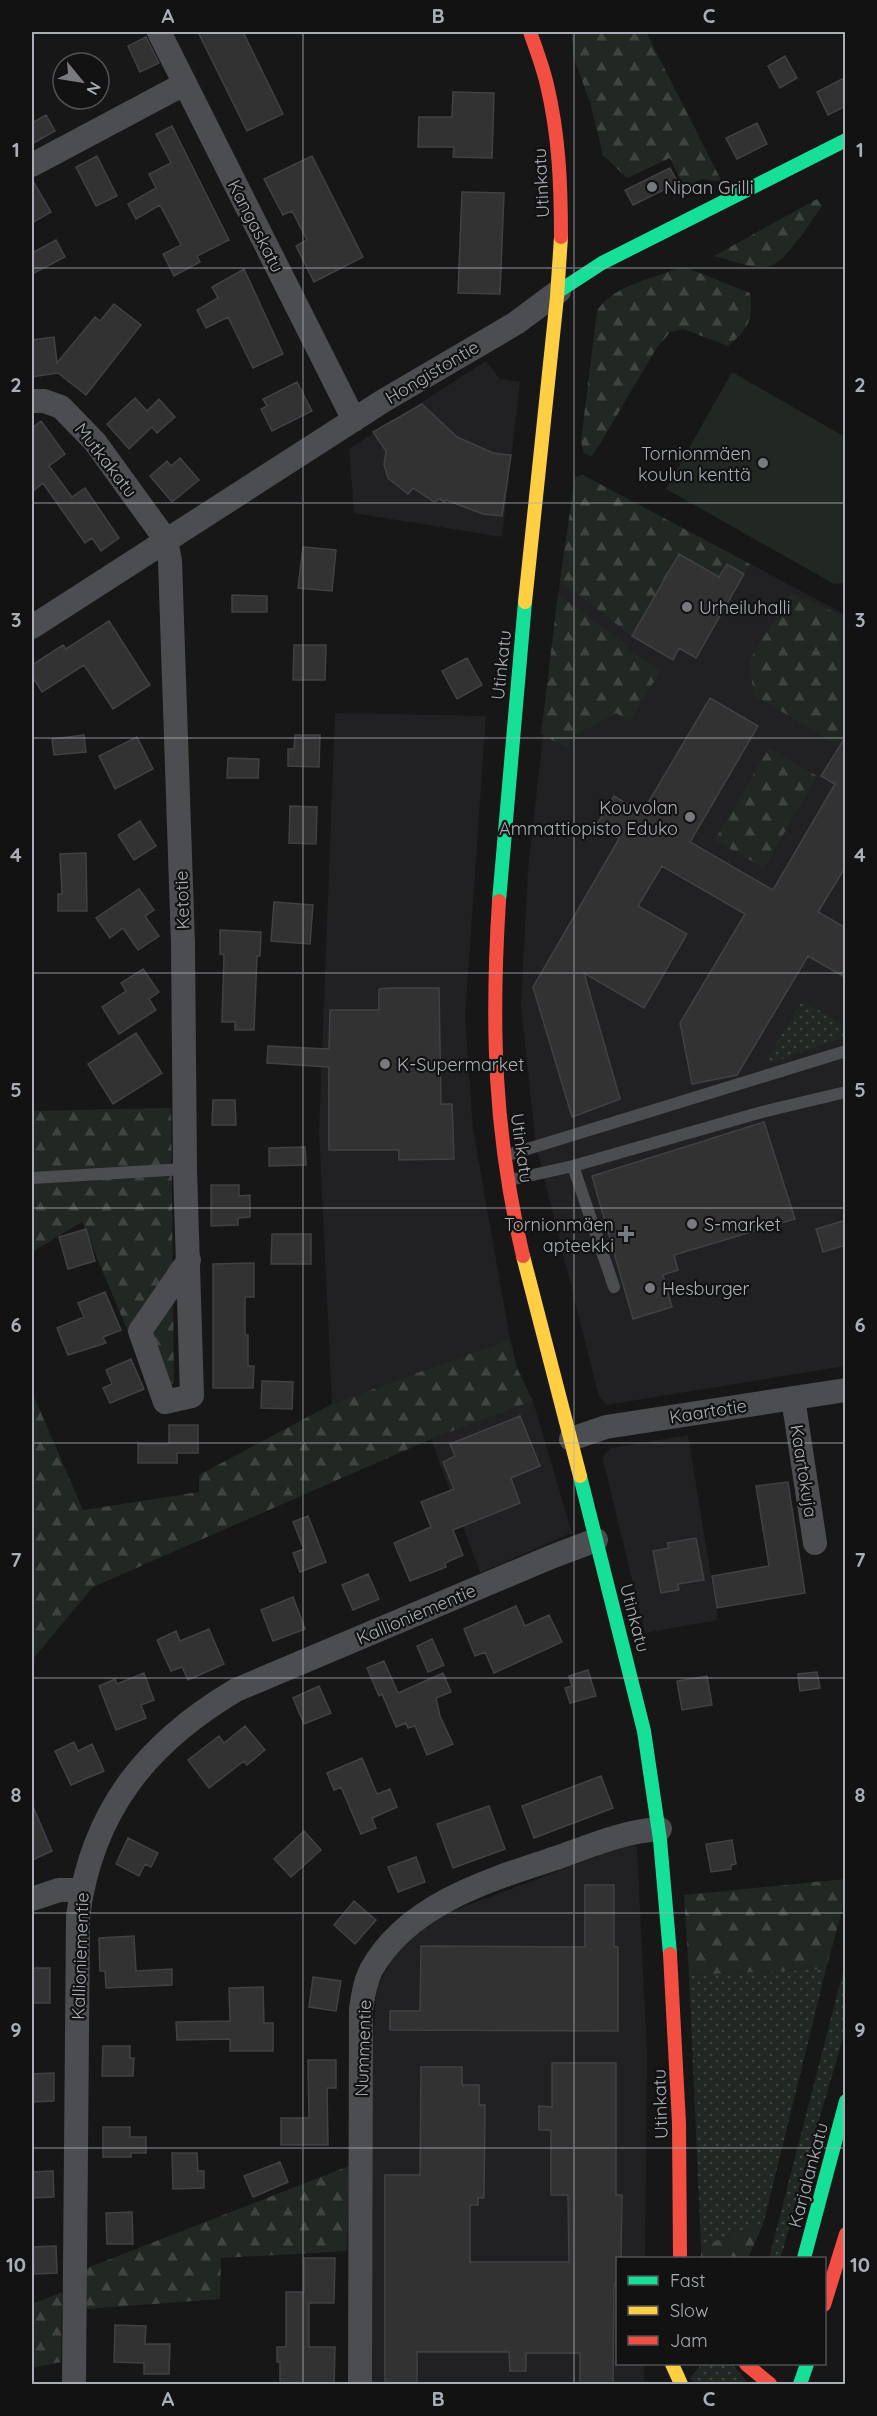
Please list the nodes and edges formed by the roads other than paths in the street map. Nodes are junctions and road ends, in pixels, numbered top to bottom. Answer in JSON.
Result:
{"nodes":[{"id":1,"x":159,"y":32,"type":"edge"},
{"id":2,"x":530,"y":32,"type":"edge"},
{"id":3,"x":184,"y":84,"type":"junction"},
{"id":4,"x":846,"y":140,"type":"edge"},
{"id":5,"x":32,"y":165,"type":"edge"},
{"id":6,"x":559,"y":291,"type":"junction"},
{"id":7,"x":32,"y":401,"type":"edge"},
{"id":8,"x":354,"y":420,"type":"junction"},
{"id":9,"x":166,"y":540,"type":"junction"},
{"id":10,"x":32,"y":627,"type":"edge"},
{"id":11,"x":846,"y":1052,"type":"edge"},
{"id":12,"x":846,"y":1092,"type":"edge"},
{"id":13,"x":504,"y":1156,"type":"junction"},
{"id":14,"x":573,"y":1166,"type":"junction"},
{"id":15,"x":185,"y":1169,"type":"junction"},
{"id":16,"x":32,"y":1178,"type":"edge"},
{"id":17,"x":508,"y":1180,"type":"junction"},
{"id":18,"x":189,"y":1260,"type":"junction"},
{"id":19,"x":614,"y":1287,"type":"dead end"},
{"id":20,"x":846,"y":1390,"type":"edge"},
{"id":21,"x":793,"y":1398,"type":"junction"},
{"id":22,"x":571,"y":1439,"type":"junction"},
{"id":23,"x":596,"y":1540,"type":"junction"},
{"id":24,"x":815,"y":1543,"type":"dead end"},
{"id":25,"x":660,"y":1829,"type":"junction"},
{"id":26,"x":81,"y":1890,"type":"junction"},
{"id":27,"x":32,"y":1899,"type":"edge"},
{"id":28,"x":846,"y":2101,"type":"edge"},
{"id":29,"x":846,"y":2234,"type":"edge"},
{"id":30,"x":680,"y":2257,"type":"edge"},
{"id":31,"x":805,"y":2257,"type":"edge"},
{"id":32,"x":826,"y":2302,"type":"edge"},
{"id":33,"x":672,"y":2365,"type":"edge"},
{"id":34,"x":747,"y":2365,"type":"edge"},
{"id":35,"x":773,"y":2365,"type":"edge"},
{"id":36,"x":807,"y":2365,"type":"edge"},
{"id":37,"x":768,"y":2384,"type":"edge"},
{"id":38,"x":74,"y":2385,"type":"edge"},
{"id":39,"x":360,"y":2385,"type":"edge"},
{"id":40,"x":681,"y":2385,"type":"edge"},
{"id":41,"x":800,"y":2385,"type":"edge"}],
"edges":[{"from":1,"to":3,"type":"street","name":"Kangaskatu"},
{"from":2,"to":6,"type":"street","name":"Utinkatu"},
{"from":3,"to":5,"type":"street"},
{"from":3,"to":8,"type":"street","name":"Kangaskatu"},
{"from":4,"to":6,"type":"street","name":"Hongistontie"},
{"from":6,"to":8,"type":"street","name":"Hongistontie"},
{"from":6,"to":13,"type":"street","name":"Utinkatu"},
{"from":7,"to":9,"type":"street","name":"Mutkakatu"},
{"from":8,"to":9,"type":"street","name":"Hongistontie"},
{"from":9,"to":10,"type":"street","name":"Hongistontie"},
{"from":9,"to":15,"type":"street","name":"Ketotie"},
{"from":11,"to":13,"type":"lane"},
{"from":12,"to":14,"type":"lane"},
{"from":13,"to":17,"type":"street","name":"Utinkatu"},
{"from":14,"to":17,"type":"lane"},
{"from":14,"to":19,"type":"lane"},
{"from":15,"to":16,"type":"lane"},
{"from":15,"to":18,"type":"street","name":"Ketotie"},
{"from":17,"to":22,"type":"street","name":"Utinkatu"},
{"from":18,"to":18,"type":"street","name":"Ketotie"},
{"from":20,"to":21,"type":"street","name":"Kaartotie"},
{"from":21,"to":22,"type":"street","name":"Kaartotie"},
{"from":21,"to":24,"type":"street","name":"Kaartokuja"},
{"from":22,"to":23,"type":"street","name":"Utinkatu"},
{"from":23,"to":25,"type":"street","name":"Utinkatu"},
{"from":23,"to":26,"type":"street","name":"Kallioniementie"},
{"from":25,"to":30,"type":"street","name":"Utinkatu"},
{"from":25,"to":39,"type":"street","name":"Nummentie"},
{"from":26,"to":27,"type":"street"},
{"from":26,"to":38,"type":"street","name":"Kallioniementie"},
{"from":28,"to":31,"type":"street","name":"Karjalankatu"},
{"from":29,"to":32,"type":"street"},
{"from":33,"to":40,"type":"street"},
{"from":34,"to":37,"type":"street"},
{"from":35,"to":37,"type":"street"},
{"from":36,"to":41,"type":"street"}]}
